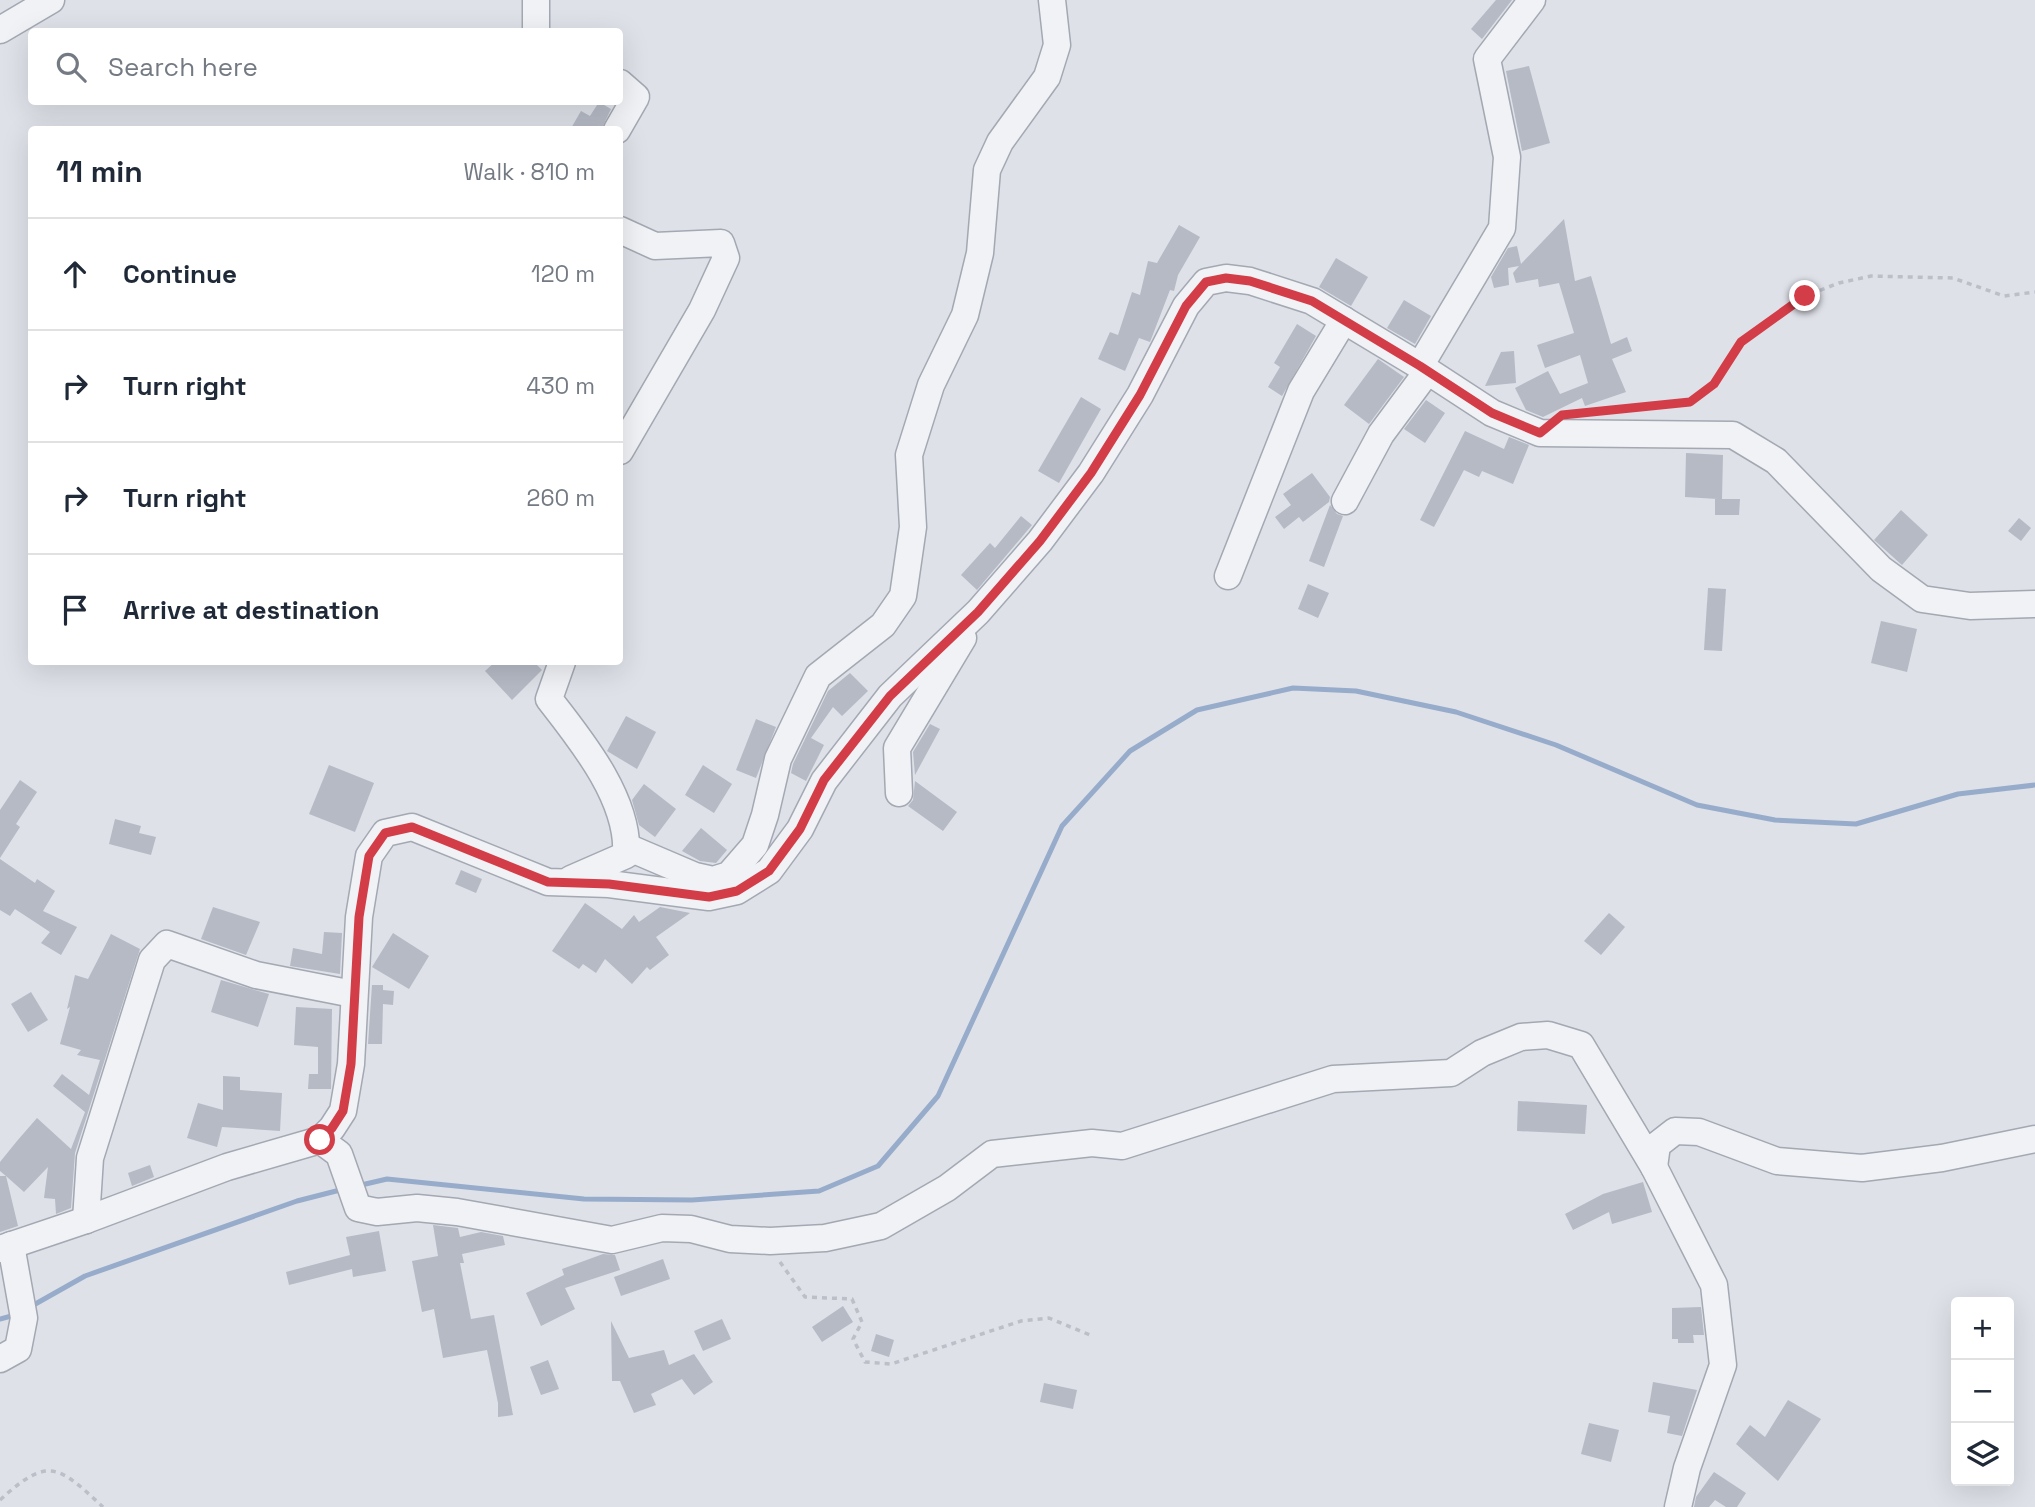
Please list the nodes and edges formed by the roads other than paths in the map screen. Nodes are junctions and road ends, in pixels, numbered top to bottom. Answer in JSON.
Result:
{"nodes":[{"id":1,"x":51,"y":0,"type":"edge"},
{"id":2,"x":536,"y":0,"type":"edge"},
{"id":3,"x":1052,"y":0,"type":"edge"},
{"id":4,"x":1532,"y":0,"type":"edge"},
{"id":5,"x":536,"y":28,"type":"edge"},
{"id":6,"x":0,"y":30,"type":"edge"},
{"id":7,"x":623,"y":86,"type":"edge"},
{"id":8,"x":619,"y":126,"type":"edge"},
{"id":9,"x":623,"y":231,"type":"edge"},
{"id":10,"x":1344,"y":320,"type":"junction"},
{"id":11,"x":1423,"y":369,"type":"junction"},
{"id":12,"x":623,"y":446,"type":"edge"},
{"id":13,"x":1345,"y":501,"type":"dead end"},
{"id":14,"x":1228,"y":576,"type":"dead end"},
{"id":15,"x":2035,"y":604,"type":"edge"},
{"id":16,"x":978,"y":612,"type":"junction"},
{"id":17,"x":561,"y":665,"type":"edge"},
{"id":18,"x":899,"y":793,"type":"dead end"},
{"id":19,"x":627,"y":847,"type":"junction"},
{"id":20,"x":565,"y":882,"type":"junction"},
{"id":21,"x":353,"y":994,"type":"junction"},
{"id":22,"x":2035,"y":1139,"type":"edge"},
{"id":23,"x":320,"y":1140,"type":"junction"},
{"id":24,"x":1654,"y":1167,"type":"junction"},
{"id":25,"x":86,"y":1220,"type":"junction"},
{"id":26,"x":6,"y":1247,"type":"edge"},
{"id":27,"x":0,"y":1359,"type":"edge"},
{"id":28,"x":1678,"y":1507,"type":"edge"}],
"edges":[{"from":1,"to":6,"type":"street"},
{"from":2,"to":5,"type":"street"},
{"from":3,"to":19,"type":"street"},
{"from":4,"to":11,"type":"street"},
{"from":7,"to":8,"type":"street"},
{"from":9,"to":12,"type":"street"},
{"from":10,"to":11,"type":"street"},
{"from":10,"to":14,"type":"street"},
{"from":10,"to":16,"type":"street"},
{"from":11,"to":13,"type":"street"},
{"from":11,"to":15,"type":"street"},
{"from":16,"to":18,"type":"street"},
{"from":16,"to":20,"type":"street"},
{"from":17,"to":19,"type":"street"},
{"from":19,"to":20,"type":"street"},
{"from":20,"to":21,"type":"street"},
{"from":21,"to":23,"type":"street"},
{"from":21,"to":25,"type":"street"},
{"from":22,"to":24,"type":"street"},
{"from":23,"to":24,"type":"street"},
{"from":23,"to":25,"type":"street"},
{"from":24,"to":28,"type":"street"},
{"from":25,"to":26,"type":"street"},
{"from":26,"to":27,"type":"street"}]}
